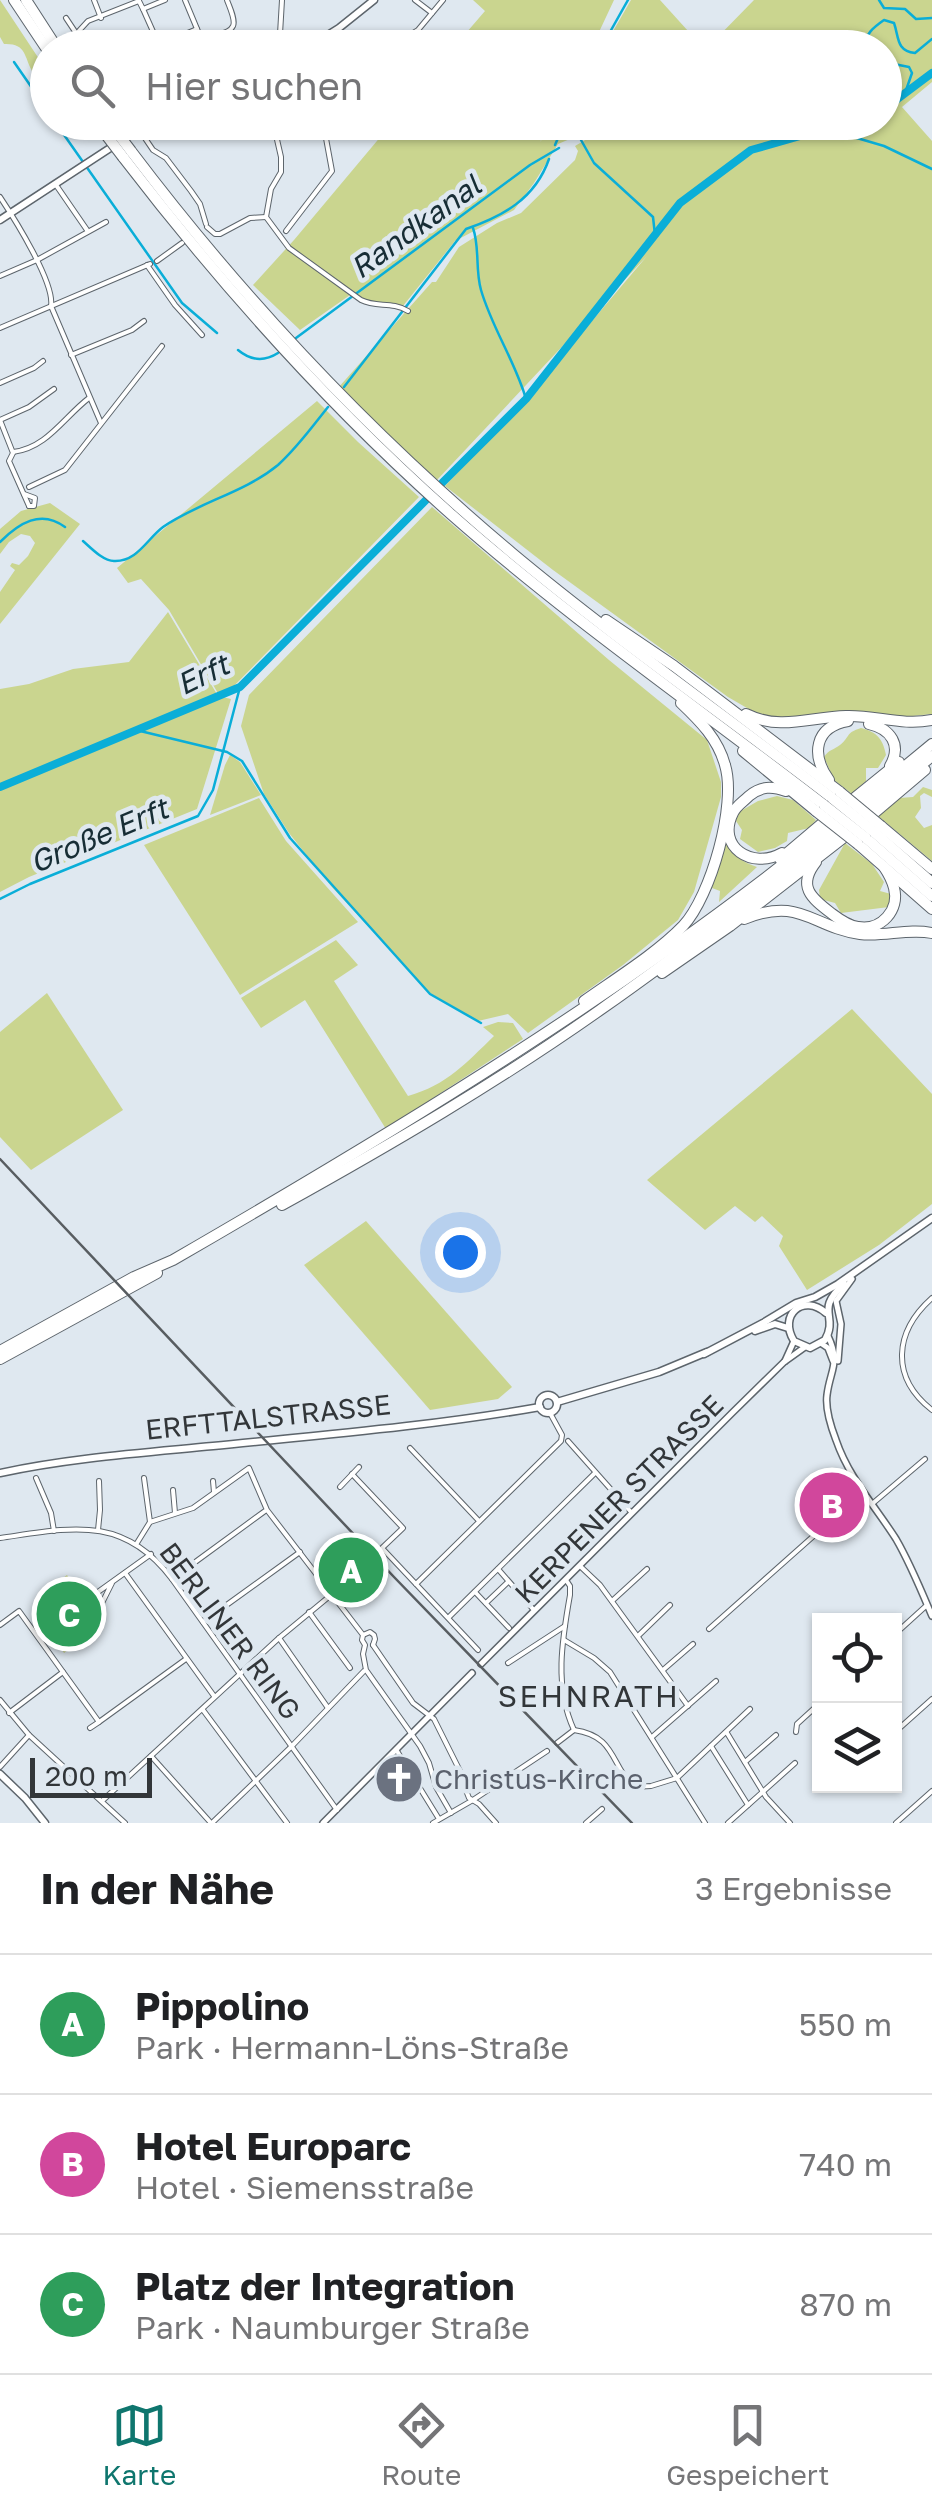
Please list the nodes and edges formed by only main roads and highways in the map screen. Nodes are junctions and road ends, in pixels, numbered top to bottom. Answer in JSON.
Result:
{"nodes":[{"id":1,"x":14,"y":0,"type":"edge"},
{"id":2,"x":26,"y":0,"type":"edge"},
{"id":3,"x":374,"y":0,"type":"edge"},
{"id":4,"x":34,"y":30,"type":"edge"},
{"id":5,"x":45,"y":30,"type":"edge"},
{"id":6,"x":337,"y":30,"type":"edge"},
{"id":7,"x":117,"y":140,"type":"edge"},
{"id":8,"x":118,"y":140,"type":"edge"},
{"id":9,"x":127,"y":154,"type":"junction"},
{"id":10,"x":0,"y":220,"type":"edge"},
{"id":11,"x":546,"y":582,"type":"junction"},
{"id":12,"x":655,"y":678,"type":"junction"},
{"id":13,"x":668,"y":691,"type":"junction"},
{"id":14,"x":720,"y":701,"type":"junction"},
{"id":15,"x":932,"y":720,"type":"edge"},
{"id":16,"x":932,"y":735,"type":"edge"},
{"id":17,"x":932,"y":744,"type":"edge"},
{"id":18,"x":932,"y":759,"type":"edge"},
{"id":19,"x":884,"y":775,"type":"junction"},
{"id":20,"x":932,"y":776,"type":"edge"},
{"id":21,"x":906,"y":788,"type":"junction"},
{"id":22,"x":799,"y":797,"type":"junction"},
{"id":23,"x":830,"y":799,"type":"junction"},
{"id":24,"x":870,"y":835,"type":"junction"},
{"id":25,"x":792,"y":848,"type":"junction"},
{"id":26,"x":823,"y":854,"type":"junction"},
{"id":27,"x":884,"y":866,"type":"junction"},
{"id":28,"x":932,"y":866,"type":"edge"},
{"id":29,"x":932,"y":883,"type":"edge"},
{"id":30,"x":932,"y":896,"type":"edge"},
{"id":31,"x":735,"y":900,"type":"junction"},
{"id":32,"x":932,"y":909,"type":"edge"},
{"id":33,"x":730,"y":926,"type":"junction"},
{"id":34,"x":932,"y":933,"type":"edge"},
{"id":35,"x":597,"y":1012,"type":"junction"},
{"id":36,"x":500,"y":1064,"type":"junction"},
{"id":37,"x":932,"y":1218,"type":"edge"},
{"id":38,"x":854,"y":1276,"type":"junction"},
{"id":39,"x":838,"y":1284,"type":"junction"},
{"id":40,"x":816,"y":1306,"type":"junction"},
{"id":41,"x":826,"y":1313,"type":"junction"},
{"id":42,"x":790,"y":1317,"type":"junction"},
{"id":43,"x":762,"y":1323,"type":"junction"},
{"id":44,"x":788,"y":1328,"type":"junction"},
{"id":45,"x":0,"y":1351,"type":"edge"},
{"id":46,"x":704,"y":1354,"type":"junction"},
{"id":47,"x":0,"y":1359,"type":"edge"},
{"id":48,"x":556,"y":1402,"type":"junction"},
{"id":49,"x":540,"y":1407,"type":"junction"},
{"id":50,"x":0,"y":1474,"type":"edge"},
{"id":51,"x":0,"y":1770,"type":"edge"},
{"id":52,"x":45,"y":1823,"type":"edge"}],
"edges":[{"from":1,"to":4,"type":"highway"},
{"from":2,"to":5,"type":"highway"},
{"from":3,"to":6,"type":"main road"},
{"from":7,"to":9,"type":"highway","bridge":true},
{"from":8,"to":10,"type":"main road"},
{"from":9,"to":11,"type":"highway"},
{"from":9,"to":12,"type":"highway"},
{"from":11,"to":14,"type":"highway"},
{"from":11,"to":23,"type":"highway"},
{"from":12,"to":13,"type":"highway"},
{"from":12,"to":23,"type":"highway"},
{"from":13,"to":22,"type":"highway"},
{"from":13,"to":36,"type":"highway"},
{"from":14,"to":15,"type":"highway"},
{"from":14,"to":23,"type":"highway"},
{"from":16,"to":19,"type":"highway"},
{"from":17,"to":31,"type":"highway"},
{"from":18,"to":21,"type":"highway"},
{"from":18,"to":35,"type":"highway"},
{"from":19,"to":23,"type":"highway"},
{"from":19,"to":25,"type":"highway"},
{"from":20,"to":21,"type":"highway"},
{"from":21,"to":26,"type":"highway"},
{"from":22,"to":23,"type":"highway"},
{"from":22,"to":25,"type":"highway"},
{"from":23,"to":24,"type":"highway","bridge":true},
{"from":23,"to":24,"type":"highway","bridge":true},
{"from":24,"to":27,"type":"highway"},
{"from":24,"to":28,"type":"highway"},
{"from":24,"to":29,"type":"highway"},
{"from":24,"to":30,"type":"highway"},
{"from":25,"to":31,"type":"highway"},
{"from":26,"to":27,"type":"highway"},
{"from":26,"to":33,"type":"highway"},
{"from":27,"to":32,"type":"highway"},
{"from":31,"to":36,"type":"highway"},
{"from":33,"to":34,"type":"highway"},
{"from":33,"to":35,"type":"highway"},
{"from":35,"to":47,"type":"highway"},
{"from":36,"to":45,"type":"highway"},
{"from":37,"to":38,"type":"main road"},
{"from":38,"to":39,"type":"main road"},
{"from":38,"to":41,"type":"main road"},
{"from":39,"to":40,"type":"main road"},
{"from":39,"to":43,"type":"main road"},
{"from":40,"to":41,"type":"main road"},
{"from":40,"to":42,"type":"main road"},
{"from":41,"to":44,"type":"main road"},
{"from":42,"to":43,"type":"main road"},
{"from":42,"to":44,"type":"main road"},
{"from":43,"to":46,"type":"main road"},
{"from":44,"to":46,"type":"main road"},
{"from":46,"to":48,"type":"main road"},
{"from":48,"to":49,"type":"main road"},
{"from":48,"to":49,"type":"main road"},
{"from":49,"to":50,"type":"main road","name":"ERFTTALSTRASSE"},
{"from":51,"to":52,"type":"main road"}]}
